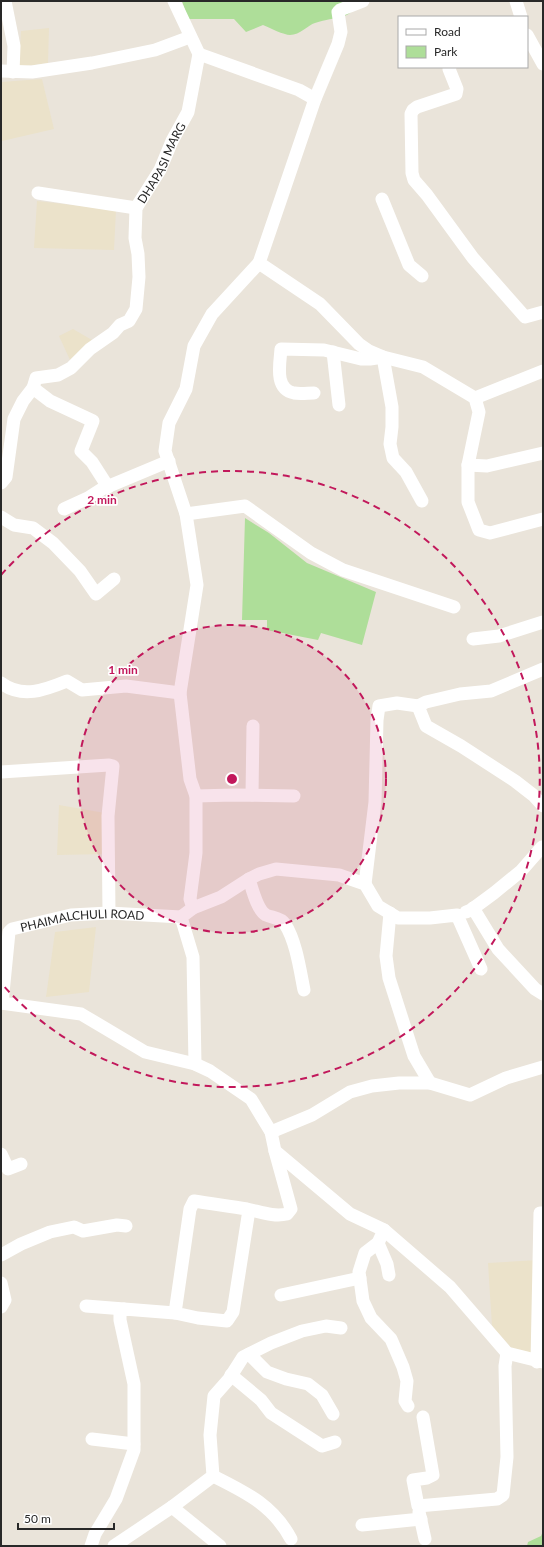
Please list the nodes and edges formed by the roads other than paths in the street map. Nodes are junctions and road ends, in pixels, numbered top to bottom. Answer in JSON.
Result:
{"nodes":[{"id":1,"x":5,"y":1,"type":"edge"},
{"id":2,"x":174,"y":1,"type":"edge"},
{"id":3,"x":363,"y":1,"type":"edge"},
{"id":4,"x":516,"y":1,"type":"edge"},
{"id":5,"x":520,"y":16,"type":"edge"},
{"id":6,"x":190,"y":37,"type":"junction"},
{"id":7,"x":528,"y":37,"type":"edge"},
{"id":8,"x":199,"y":54,"type":"junction"},
{"id":9,"x":543,"y":64,"type":"edge"},
{"id":10,"x":450,"y":68,"type":"edge"},
{"id":11,"x":7,"y":72,"type":"edge"},
{"id":12,"x":316,"y":99,"type":"junction"},
{"id":13,"x":38,"y":193,"type":"dead end"},
{"id":14,"x":382,"y":199,"type":"dead end"},
{"id":15,"x":136,"y":208,"type":"junction"},
{"id":16,"x":258,"y":263,"type":"junction"},
{"id":17,"x":422,"y":276,"type":"dead end"},
{"id":18,"x":543,"y":312,"type":"edge"},
{"id":19,"x":333,"y":352,"type":"junction"},
{"id":20,"x":383,"y":356,"type":"junction"},
{"id":21,"x":543,"y":371,"type":"edge"},
{"id":22,"x":33,"y":388,"type":"junction"},
{"id":23,"x":314,"y":393,"type":"dead end"},
{"id":24,"x":475,"y":398,"type":"junction"},
{"id":25,"x":339,"y":404,"type":"dead end"},
{"id":26,"x":543,"y":453,"type":"edge"},
{"id":27,"x":169,"y":462,"type":"junction"},
{"id":28,"x":468,"y":466,"type":"junction"},
{"id":29,"x":1,"y":483,"type":"edge"},
{"id":30,"x":108,"y":487,"type":"junction"},
{"id":31,"x":422,"y":501,"type":"dead end"},
{"id":32,"x":64,"y":509,"type":"dead end"},
{"id":33,"x":186,"y":514,"type":"junction"},
{"id":34,"x":1,"y":517,"type":"edge"},
{"id":35,"x":543,"y":519,"type":"edge"},
{"id":36,"x":114,"y":579,"type":"dead end"},
{"id":37,"x":454,"y":607,"type":"dead end"},
{"id":38,"x":543,"y":622,"type":"edge"},
{"id":39,"x":473,"y":639,"type":"dead end"},
{"id":40,"x":543,"y":669,"type":"edge"},
{"id":41,"x":1,"y":683,"type":"edge"},
{"id":42,"x":180,"y":693,"type":"junction"},
{"id":43,"x":418,"y":706,"type":"junction"},
{"id":44,"x":253,"y":726,"type":"dead end"},
{"id":45,"x":1,"y":772,"type":"edge"},
{"id":46,"x":252,"y":795,"type":"junction"},
{"id":47,"x":196,"y":796,"type":"junction"},
{"id":48,"x":294,"y":796,"type":"dead end"},
{"id":49,"x":543,"y":806,"type":"edge"},
{"id":50,"x":542,"y":847,"type":"edge"},
{"id":51,"x":249,"y":879,"type":"junction"},
{"id":52,"x":365,"y":884,"type":"junction"},
{"id":53,"x":193,"y":908,"type":"junction"},
{"id":54,"x":473,"y":908,"type":"junction"},
{"id":55,"x":110,"y":913,"type":"junction"},
{"id":56,"x":390,"y":913,"type":"junction"},
{"id":57,"x":457,"y":915,"type":"junction"},
{"id":58,"x":181,"y":917,"type":"junction"},
{"id":59,"x":481,"y":968,"type":"dead end"},
{"id":60,"x":304,"y":990,"type":"dead end"},
{"id":61,"x":543,"y":994,"type":"edge"},
{"id":62,"x":2,"y":1003,"type":"edge"},
{"id":63,"x":196,"y":1064,"type":"junction"},
{"id":64,"x":543,"y":1067,"type":"edge"},
{"id":65,"x":430,"y":1083,"type":"junction"},
{"id":66,"x":271,"y":1132,"type":"junction"},
{"id":67,"x":275,"y":1150,"type":"junction"},
{"id":68,"x":1,"y":1154,"type":"edge"},
{"id":69,"x":21,"y":1164,"type":"dead end"},
{"id":70,"x":250,"y":1210,"type":"junction"},
{"id":71,"x":543,"y":1213,"type":"edge"},
{"id":72,"x":126,"y":1226,"type":"dead end"},
{"id":73,"x":384,"y":1230,"type":"junction"},
{"id":74,"x":378,"y":1243,"type":"junction"},
{"id":75,"x":1,"y":1255,"type":"edge"},
{"id":76,"x":389,"y":1275,"type":"dead end"},
{"id":77,"x":360,"y":1278,"type":"junction"},
{"id":78,"x":1,"y":1283,"type":"edge"},
{"id":79,"x":281,"y":1295,"type":"dead end"},
{"id":80,"x":86,"y":1306,"type":"dead end"},
{"id":81,"x":1,"y":1307,"type":"edge"},
{"id":82,"x":124,"y":1309,"type":"junction"},
{"id":83,"x":175,"y":1313,"type":"junction"},
{"id":84,"x":341,"y":1328,"type":"dead end"},
{"id":85,"x":507,"y":1353,"type":"junction"},
{"id":86,"x":249,"y":1354,"type":"junction"},
{"id":87,"x":540,"y":1362,"type":"edge"},
{"id":88,"x":231,"y":1375,"type":"junction"},
{"id":89,"x":408,"y":1406,"type":"dead end"},
{"id":90,"x":333,"y":1414,"type":"dead end"},
{"id":91,"x":423,"y":1417,"type":"dead end"},
{"id":92,"x":92,"y":1439,"type":"dead end"},
{"id":93,"x":335,"y":1442,"type":"dead end"},
{"id":94,"x":134,"y":1444,"type":"junction"},
{"id":95,"x":213,"y":1476,"type":"junction"},
{"id":96,"x":418,"y":1506,"type":"junction"},
{"id":97,"x":172,"y":1507,"type":"junction"},
{"id":98,"x":421,"y":1520,"type":"junction"},
{"id":99,"x":362,"y":1525,"type":"dead end"},
{"id":100,"x":291,"y":1539,"type":"dead end"},
{"id":101,"x":425,"y":1539,"type":"dead end"},
{"id":102,"x":91,"y":1546,"type":"edge"},
{"id":103,"x":114,"y":1546,"type":"edge"},
{"id":104,"x":220,"y":1546,"type":"edge"}],
"edges":[{"from":1,"to":11,"type":"street"},
{"from":2,"to":6,"type":"street"},
{"from":3,"to":12,"type":"street"},
{"from":4,"to":5,"type":"street"},
{"from":6,"to":8,"type":"street"},
{"from":6,"to":11,"type":"street"},
{"from":7,"to":9,"type":"street"},
{"from":8,"to":12,"type":"street"},
{"from":8,"to":15,"type":"street","name":"DHAPASI MARG"},
{"from":10,"to":18,"type":"street"},
{"from":12,"to":16,"type":"street"},
{"from":13,"to":15,"type":"street"},
{"from":14,"to":17,"type":"street"},
{"from":15,"to":22,"type":"street","name":"DHAPASI MARG"},
{"from":16,"to":20,"type":"street"},
{"from":16,"to":27,"type":"street"},
{"from":19,"to":20,"type":"street"},
{"from":19,"to":23,"type":"street"},
{"from":19,"to":25,"type":"street"},
{"from":20,"to":24,"type":"street"},
{"from":20,"to":31,"type":"street"},
{"from":21,"to":24,"type":"street"},
{"from":22,"to":29,"type":"street","name":"DHAPASI MARG"},
{"from":22,"to":30,"type":"street"},
{"from":24,"to":28,"type":"street"},
{"from":26,"to":28,"type":"street"},
{"from":27,"to":30,"type":"street"},
{"from":27,"to":33,"type":"street"},
{"from":28,"to":35,"type":"street"},
{"from":30,"to":32,"type":"street"},
{"from":33,"to":37,"type":"street"},
{"from":33,"to":42,"type":"street"},
{"from":34,"to":36,"type":"street"},
{"from":38,"to":39,"type":"street"},
{"from":40,"to":43,"type":"street"},
{"from":41,"to":42,"type":"street"},
{"from":42,"to":47,"type":"street"},
{"from":43,"to":49,"type":"street"},
{"from":43,"to":52,"type":"street"},
{"from":44,"to":46,"type":"street"},
{"from":45,"to":55,"type":"street"},
{"from":46,"to":47,"type":"street"},
{"from":46,"to":48,"type":"street"},
{"from":47,"to":53,"type":"street"},
{"from":50,"to":54,"type":"street"},
{"from":51,"to":52,"type":"street"},
{"from":51,"to":53,"type":"street"},
{"from":51,"to":60,"type":"street"},
{"from":52,"to":56,"type":"street"},
{"from":53,"to":58,"type":"street"},
{"from":54,"to":57,"type":"street"},
{"from":54,"to":61,"type":"street"},
{"from":55,"to":58,"type":"street","name":"PHAIMALCHULI ROAD"},
{"from":55,"to":62,"type":"street","name":"PHAIMALCHULI ROAD"},
{"from":56,"to":57,"type":"street"},
{"from":56,"to":65,"type":"street"},
{"from":57,"to":59,"type":"street"},
{"from":58,"to":63,"type":"street"},
{"from":62,"to":63,"type":"street"},
{"from":63,"to":66,"type":"street"},
{"from":64,"to":65,"type":"street"},
{"from":65,"to":66,"type":"street"},
{"from":66,"to":67,"type":"street"},
{"from":67,"to":70,"type":"street"},
{"from":67,"to":73,"type":"street"},
{"from":68,"to":69,"type":"street"},
{"from":70,"to":83,"type":"street"},
{"from":70,"to":83,"type":"street"},
{"from":71,"to":87,"type":"street"},
{"from":72,"to":75,"type":"street"},
{"from":73,"to":74,"type":"street"},
{"from":73,"to":85,"type":"street"},
{"from":74,"to":76,"type":"street"},
{"from":74,"to":77,"type":"street"},
{"from":77,"to":79,"type":"street"},
{"from":77,"to":89,"type":"street"},
{"from":78,"to":81,"type":"street"},
{"from":80,"to":82,"type":"street"},
{"from":82,"to":83,"type":"street"},
{"from":82,"to":94,"type":"street"},
{"from":84,"to":86,"type":"street"},
{"from":85,"to":87,"type":"street"},
{"from":85,"to":96,"type":"street"},
{"from":86,"to":88,"type":"street"},
{"from":86,"to":90,"type":"street"},
{"from":88,"to":93,"type":"street"},
{"from":88,"to":95,"type":"street"},
{"from":91,"to":96,"type":"street"},
{"from":92,"to":94,"type":"street"},
{"from":94,"to":102,"type":"street"},
{"from":95,"to":97,"type":"street"},
{"from":95,"to":100,"type":"street"},
{"from":96,"to":98,"type":"street"},
{"from":97,"to":103,"type":"street"},
{"from":97,"to":104,"type":"street"},
{"from":98,"to":99,"type":"street"},
{"from":98,"to":101,"type":"street"}]}
